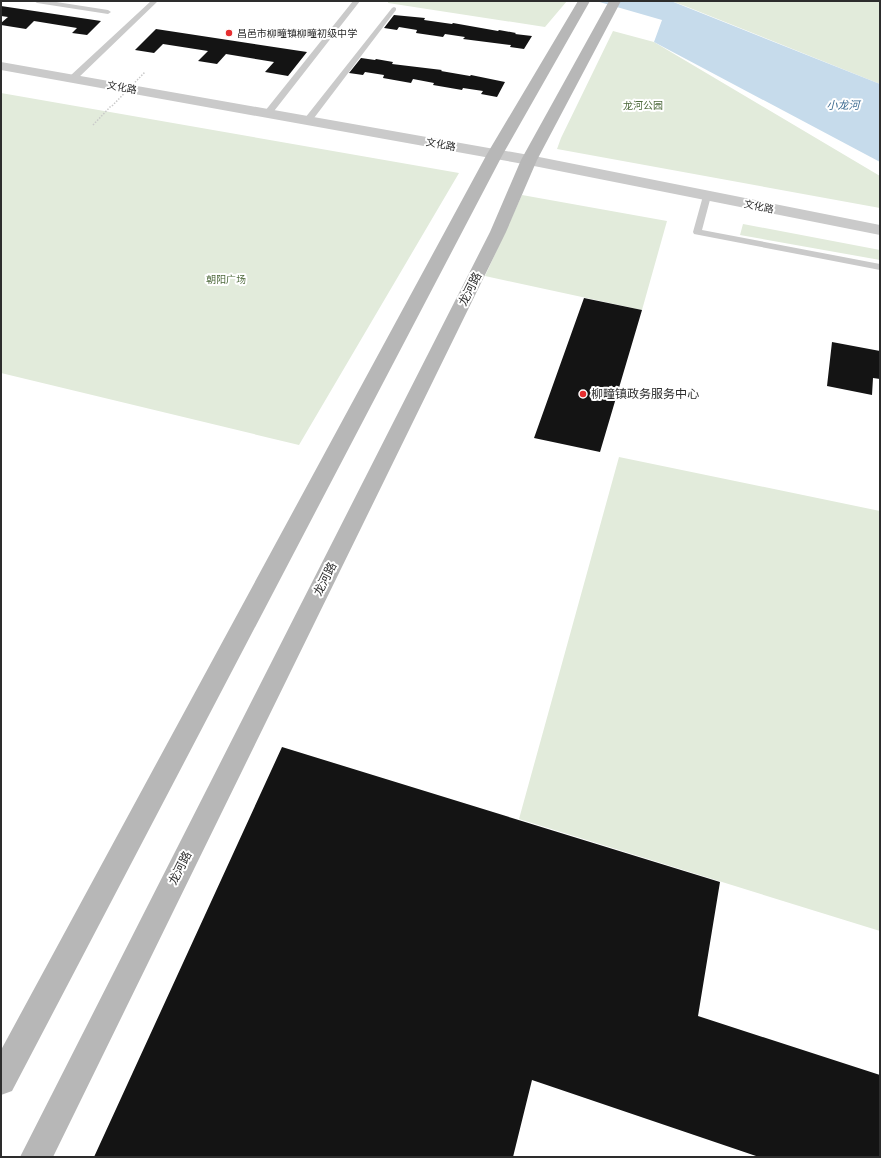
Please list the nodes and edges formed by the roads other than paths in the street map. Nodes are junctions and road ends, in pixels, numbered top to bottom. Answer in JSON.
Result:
{"nodes":[{"id":1,"x":37,"y":1,"type":"edge"},
{"id":2,"x":155,"y":1,"type":"edge"},
{"id":3,"x":357,"y":1,"type":"edge"},
{"id":4,"x":583,"y":3,"type":"edge"},
{"id":5,"x":612,"y":7,"type":"edge"},
{"id":6,"x":394,"y":9,"type":"dead end"},
{"id":7,"x":108,"y":12,"type":"dead end"},
{"id":8,"x":1,"y":66,"type":"edge"},
{"id":9,"x":72,"y":78,"type":"junction"},
{"id":10,"x":268,"y":113,"type":"junction"},
{"id":11,"x":308,"y":120,"type":"junction"},
{"id":12,"x":495,"y":154,"type":"junction"},
{"id":13,"x":529,"y":160,"type":"junction"},
{"id":14,"x":707,"y":196,"type":"junction"},
{"id":15,"x":880,"y":230,"type":"edge"},
{"id":16,"x":880,"y":267,"type":"edge"},
{"id":17,"x":1,"y":1080,"type":"edge"},
{"id":18,"x":36,"y":1157,"type":"edge"}],
"edges":[{"from":1,"to":7,"type":"lane"},
{"from":2,"to":9,"type":"lane"},
{"from":3,"to":10,"type":"lane"},
{"from":4,"to":12,"type":"main road"},
{"from":5,"to":13,"type":"main road","name":"龙河路"},
{"from":6,"to":11,"type":"lane"},
{"from":8,"to":9,"type":"street","name":"文化路"},
{"from":9,"to":10,"type":"street","name":"文化路"},
{"from":10,"to":11,"type":"street","name":"文化路"},
{"from":11,"to":12,"type":"street","name":"文化路"},
{"from":12,"to":13,"type":"street","name":"文化路"},
{"from":12,"to":17,"type":"main road"},
{"from":13,"to":14,"type":"street","name":"文化路"},
{"from":13,"to":18,"type":"main road","name":"龙河路"},
{"from":14,"to":15,"type":"street","name":"文化路"},
{"from":14,"to":16,"type":"lane"}]}
